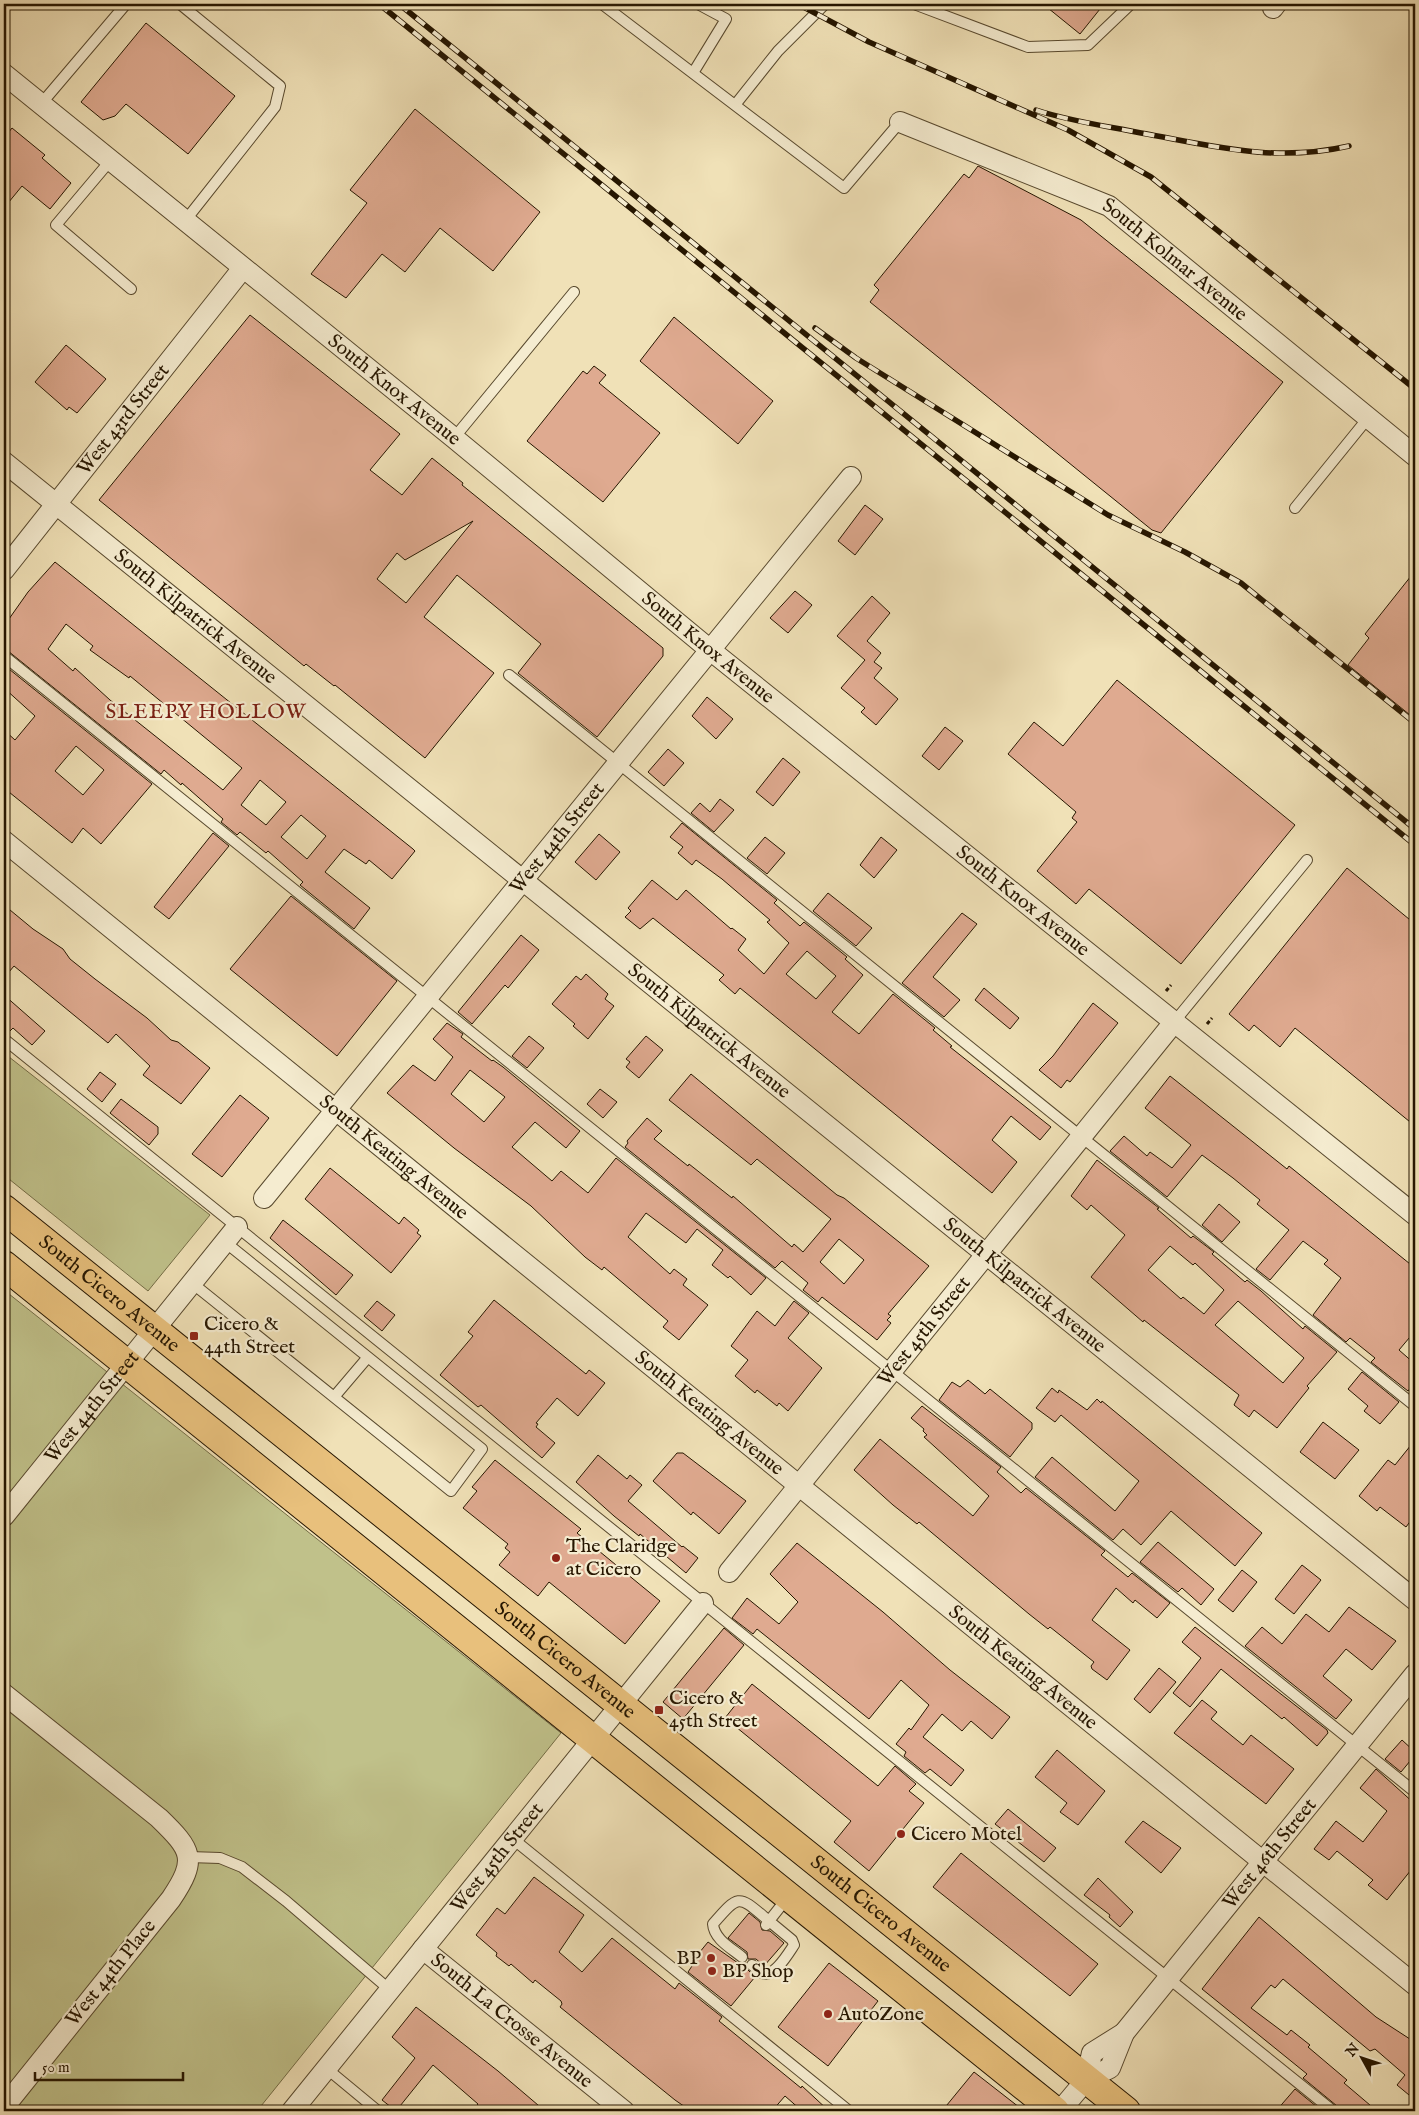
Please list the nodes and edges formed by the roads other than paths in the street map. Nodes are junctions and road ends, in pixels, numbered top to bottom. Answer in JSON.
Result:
{"nodes":[{"id":1,"x":126,"y":4,"type":"edge"},
{"id":2,"x":180,"y":4,"type":"edge"},
{"id":3,"x":602,"y":4,"type":"edge"},
{"id":4,"x":698,"y":4,"type":"edge"},
{"id":5,"x":826,"y":4,"type":"edge"},
{"id":6,"x":914,"y":4,"type":"edge"},
{"id":7,"x":1131,"y":4,"type":"edge"},
{"id":8,"x":693,"y":73,"type":"junction"},
{"id":9,"x":4,"y":74,"type":"edge"},
{"id":10,"x":41,"y":104,"type":"junction"},
{"id":11,"x":735,"y":105,"type":"junction"},
{"id":12,"x":900,"y":122,"type":"joint"},
{"id":13,"x":110,"y":161,"type":"junction"},
{"id":14,"x":185,"y":221,"type":"junction"},
{"id":15,"x":243,"y":268,"type":"junction"},
{"id":16,"x":131,"y":289,"type":"dead end"},
{"id":17,"x":574,"y":292,"type":"dead end"},
{"id":18,"x":1368,"y":418,"type":"junction"},
{"id":19,"x":454,"y":438,"type":"junction"},
{"id":20,"x":1415,"y":456,"type":"edge"},
{"id":21,"x":4,"y":462,"type":"edge"},
{"id":22,"x":850,"y":477,"type":"dead end"},
{"id":23,"x":56,"y":504,"type":"junction"},
{"id":24,"x":1295,"y":508,"type":"dead end"},
{"id":25,"x":4,"y":570,"type":"edge"},
{"id":26,"x":709,"y":649,"type":"junction"},
{"id":27,"x":4,"y":656,"type":"edge"},
{"id":28,"x":509,"y":675,"type":"dead end"},
{"id":29,"x":617,"y":762,"type":"junction"},
{"id":30,"x":4,"y":841,"type":"edge"},
{"id":31,"x":1308,"y":860,"type":"dead end"},
{"id":32,"x":522,"y":879,"type":"junction"},
{"id":33,"x":428,"y":995,"type":"junction"},
{"id":34,"x":1175,"y":1021,"type":"junction"},
{"id":35,"x":4,"y":1039,"type":"edge"},
{"id":36,"x":336,"y":1109,"type":"junction"},
{"id":37,"x":1081,"y":1137,"type":"junction"},
{"id":38,"x":264,"y":1198,"type":"dead end"},
{"id":39,"x":4,"y":1209,"type":"edge"},
{"id":40,"x":1415,"y":1215,"type":"edge"},
{"id":41,"x":231,"y":1234,"type":"junction"},
{"id":42,"x":986,"y":1254,"type":"junction"},
{"id":43,"x":4,"y":1265,"type":"edge"},
{"id":44,"x":192,"y":1283,"type":"junction"},
{"id":45,"x":154,"y":1330,"type":"junction"},
{"id":46,"x":368,"y":1357,"type":"junction"},
{"id":47,"x":127,"y":1364,"type":"junction"},
{"id":48,"x":892,"y":1369,"type":"junction"},
{"id":49,"x":334,"y":1397,"type":"junction"},
{"id":50,"x":1415,"y":1406,"type":"edge"},
{"id":51,"x":798,"y":1486,"type":"junction"},
{"id":52,"x":4,"y":1516,"type":"edge"},
{"id":53,"x":729,"y":1572,"type":"dead end"},
{"id":54,"x":1415,"y":1600,"type":"edge"},
{"id":55,"x":703,"y":1603,"type":"junction"},
{"id":56,"x":1415,"y":1674,"type":"edge"},
{"id":57,"x":4,"y":1694,"type":"edge"},
{"id":58,"x":621,"y":1705,"type":"junction"},
{"id":59,"x":593,"y":1739,"type":"junction"},
{"id":60,"x":1357,"y":1745,"type":"junction"},
{"id":61,"x":1415,"y":1792,"type":"edge"},
{"id":62,"x":513,"y":1839,"type":"junction"},
{"id":63,"x":189,"y":1857,"type":"junction"},
{"id":64,"x":1263,"y":1862,"type":"junction"},
{"id":65,"x":789,"y":1897,"type":"junction"},
{"id":66,"x":767,"y":1923,"type":"junction"},
{"id":67,"x":733,"y":1935,"type":"dead end"},
{"id":68,"x":726,"y":1944,"type":"junction"},
{"id":69,"x":423,"y":1949,"type":"junction"},
{"id":70,"x":742,"y":1957,"type":"dead end"},
{"id":71,"x":762,"y":1959,"type":"dead end"},
{"id":72,"x":1168,"y":1978,"type":"junction"},
{"id":73,"x":1415,"y":1985,"type":"edge"},
{"id":74,"x":390,"y":1990,"type":"junction"},
{"id":75,"x":326,"y":2068,"type":"junction"},
{"id":76,"x":1086,"y":2080,"type":"junction"},
{"id":77,"x":4,"y":2107,"type":"edge"},
{"id":78,"x":292,"y":2111,"type":"edge"},
{"id":79,"x":378,"y":2111,"type":"edge"},
{"id":80,"x":624,"y":2111,"type":"edge"},
{"id":81,"x":849,"y":2111,"type":"edge"},
{"id":82,"x":1055,"y":2111,"type":"edge"},
{"id":83,"x":1060,"y":2111,"type":"edge"},
{"id":84,"x":1126,"y":2111,"type":"edge"},
{"id":85,"x":1333,"y":2111,"type":"edge"}],
"edges":[{"from":1,"to":10,"type":"lane"},
{"from":2,"to":14,"type":"lane"},
{"from":3,"to":8,"type":"lane"},
{"from":4,"to":8,"type":"lane"},
{"from":5,"to":11,"type":"lane"},
{"from":6,"to":7,"type":"lane"},
{"from":8,"to":11,"type":"lane"},
{"from":9,"to":10,"type":"street","name":"South Knox Avenue"},
{"from":10,"to":13,"type":"street","name":"South Knox Avenue"},
{"from":11,"to":12,"type":"lane"},
{"from":12,"to":18,"type":"street","name":"South Kolmar Avenue"},
{"from":13,"to":14,"type":"street","name":"South Knox Avenue"},
{"from":13,"to":16,"type":"lane"},
{"from":14,"to":15,"type":"street","name":"South Knox Avenue"},
{"from":15,"to":19,"type":"street","name":"South Knox Avenue"},
{"from":15,"to":23,"type":"street","name":"West 43rd Street"},
{"from":17,"to":19,"type":"lane"},
{"from":18,"to":20,"type":"street","name":"South Kolmar Avenue"},
{"from":18,"to":24,"type":"lane"},
{"from":19,"to":26,"type":"street","name":"South Knox Avenue"},
{"from":21,"to":23,"type":"street","name":"South Kilpatrick Avenue"},
{"from":22,"to":26,"type":"street","name":"West 44th Street"},
{"from":23,"to":25,"type":"street","name":"West 43rd Street"},
{"from":23,"to":32,"type":"street","name":"South Kilpatrick Avenue"},
{"from":26,"to":29,"type":"street","name":"West 44th Street"},
{"from":26,"to":34,"type":"street","name":"South Knox Avenue"},
{"from":27,"to":33,"type":"lane"},
{"from":28,"to":29,"type":"lane"},
{"from":29,"to":32,"type":"street","name":"West 44th Street"},
{"from":29,"to":37,"type":"lane"},
{"from":30,"to":36,"type":"street","name":"South Keating Avenue"},
{"from":31,"to":34,"type":"lane"},
{"from":32,"to":33,"type":"street","name":"West 44th Street"},
{"from":32,"to":42,"type":"street","name":"South Kilpatrick Avenue"},
{"from":33,"to":36,"type":"street","name":"West 44th Street"},
{"from":33,"to":48,"type":"lane"},
{"from":34,"to":37,"type":"street","name":"West 45th Street"},
{"from":34,"to":40,"type":"street","name":"South Knox Avenue"},
{"from":35,"to":41,"type":"lane"},
{"from":36,"to":38,"type":"street","name":"West 44th Street"},
{"from":36,"to":51,"type":"street","name":"South Keating Avenue"},
{"from":37,"to":42,"type":"street","name":"West 45th Street"},
{"from":37,"to":50,"type":"lane"},
{"from":39,"to":45,"type":"main road","name":"South Cicero Avenue"},
{"from":41,"to":44,"type":"street","name":"West 44th Street"},
{"from":41,"to":46,"type":"lane"},
{"from":41,"to":55,"type":"lane"},
{"from":42,"to":48,"type":"street","name":"West 45th Street"},
{"from":42,"to":54,"type":"street","name":"South Kilpatrick Avenue"},
{"from":43,"to":47,"type":"main road"},
{"from":44,"to":45,"type":"street","name":"West 44th Street"},
{"from":44,"to":49,"type":"lane"},
{"from":45,"to":47,"type":"street","name":"West 44th Street"},
{"from":45,"to":58,"type":"main road","name":"South Cicero Avenue"},
{"from":46,"to":49,"type":"lane"},
{"from":46,"to":49,"type":"lane"},
{"from":47,"to":52,"type":"street","name":"West 44th Street"},
{"from":47,"to":59,"type":"main road"},
{"from":48,"to":51,"type":"street","name":"West 45th Street"},
{"from":48,"to":60,"type":"lane"},
{"from":51,"to":53,"type":"street","name":"West 45th Street"},
{"from":51,"to":64,"type":"street","name":"South Keating Avenue"},
{"from":55,"to":58,"type":"street","name":"West 45th Street"},
{"from":55,"to":72,"type":"lane"},
{"from":56,"to":60,"type":"street","name":"West 46th Street"},
{"from":57,"to":63,"type":"street"},
{"from":58,"to":59,"type":"street","name":"West 45th Street"},
{"from":58,"to":76,"type":"main road","name":"South Cicero Avenue"},
{"from":59,"to":62,"type":"street","name":"West 45th Street"},
{"from":59,"to":65,"type":"main road"},
{"from":60,"to":61,"type":"lane"},
{"from":60,"to":64,"type":"street","name":"West 46th Street"},
{"from":62,"to":69,"type":"street","name":"West 45th Street"},
{"from":62,"to":81,"type":"lane"},
{"from":63,"to":74,"type":"lane"},
{"from":63,"to":77,"type":"street","name":"West 44th Place"},
{"from":64,"to":72,"type":"street","name":"West 46th Street"},
{"from":64,"to":73,"type":"street","name":"South Keating Avenue"},
{"from":65,"to":66,"type":"lane"},
{"from":65,"to":82,"type":"main road"},
{"from":66,"to":68,"type":"lane"},
{"from":66,"to":71,"type":"lane"},
{"from":67,"to":68,"type":"lane"},
{"from":68,"to":70,"type":"lane"},
{"from":69,"to":74,"type":"street","name":"West 45th Street"},
{"from":69,"to":80,"type":"street","name":"South La Crosse Avenue"},
{"from":72,"to":76,"type":"street","name":"West 46th Street"},
{"from":72,"to":85,"type":"lane"},
{"from":74,"to":75,"type":"street","name":"West 45th Street"},
{"from":75,"to":78,"type":"street","name":"West 45th Street"},
{"from":75,"to":79,"type":"lane"},
{"from":76,"to":83,"type":"street","name":"West 46th Street"},
{"from":76,"to":84,"type":"main road","name":"South Cicero Avenue"}]}
